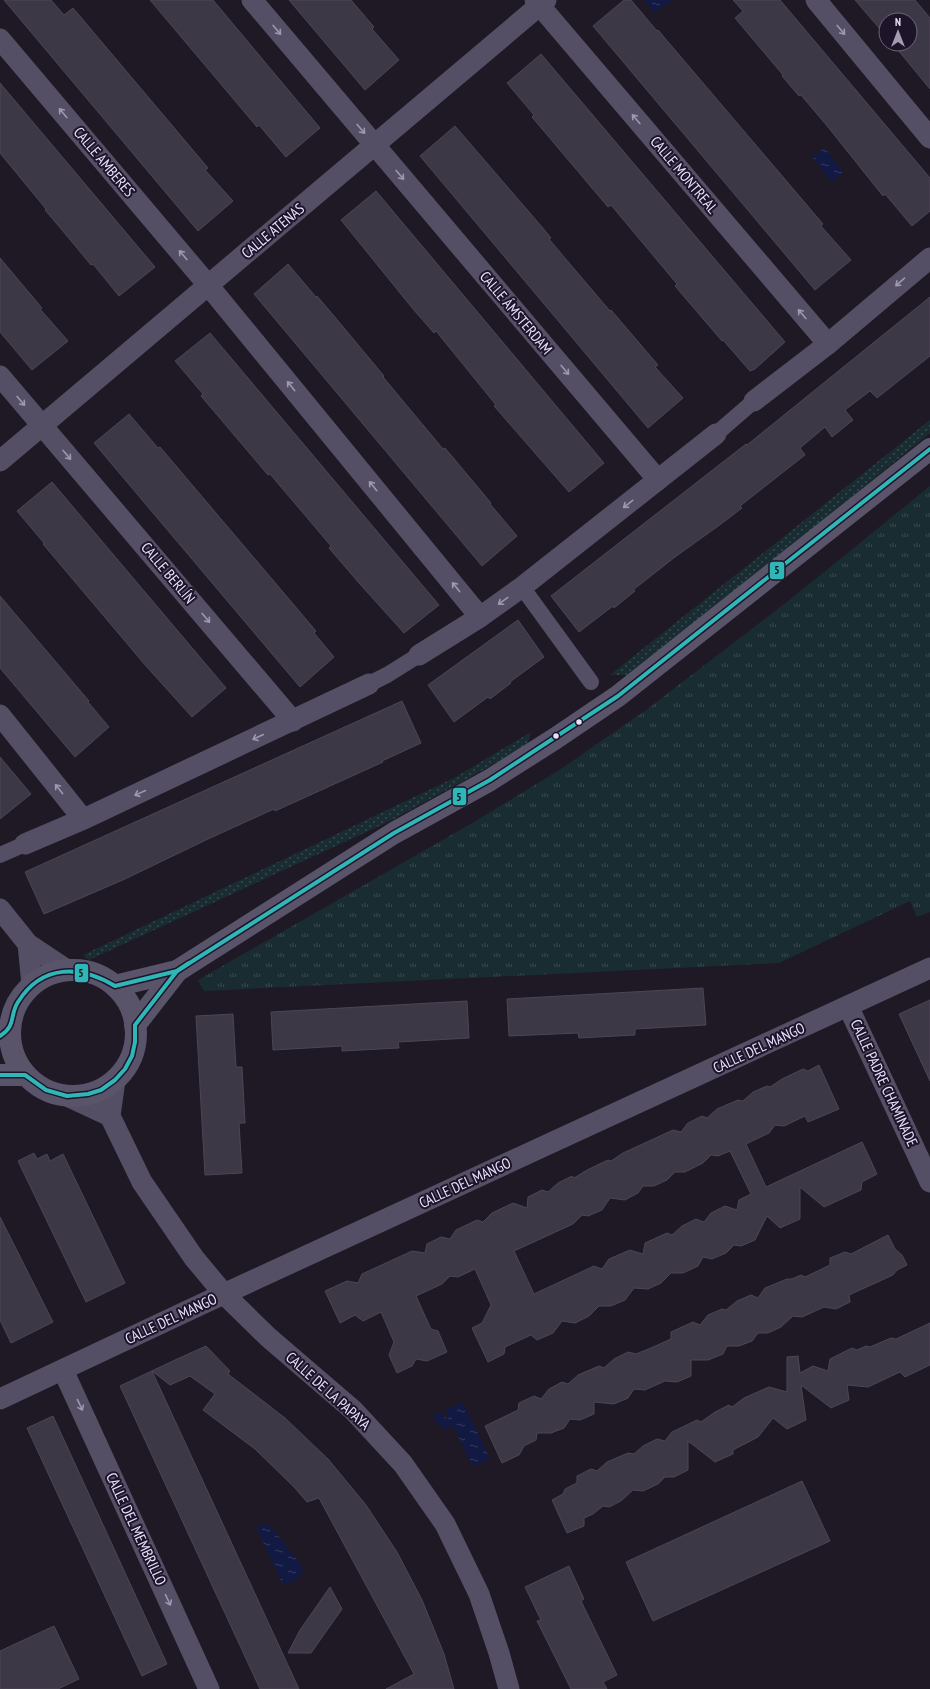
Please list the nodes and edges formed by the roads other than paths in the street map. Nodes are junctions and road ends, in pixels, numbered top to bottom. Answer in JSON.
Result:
{"nodes":[{"id":1,"x":252,"y":0,"type":"edge"},
{"id":2,"x":816,"y":0,"type":"edge"},
{"id":3,"x":540,"y":2,"type":"edge"},
{"id":4,"x":0,"y":39,"type":"edge"},
{"id":5,"x":930,"y":138,"type":"edge"},
{"id":6,"x":375,"y":145,"type":"junction"},
{"id":7,"x":930,"y":258,"type":"edge"},
{"id":8,"x":208,"y":285,"type":"junction"},
{"id":9,"x":828,"y":344,"type":"junction"},
{"id":10,"x":0,"y":376,"type":"edge"},
{"id":11,"x":749,"y":405,"type":"joint"},
{"id":12,"x":42,"y":426,"type":"junction"},
{"id":13,"x":716,"y":434,"type":"joint"},
{"id":14,"x":930,"y":448,"type":"edge"},
{"id":15,"x":0,"y":461,"type":"edge"},
{"id":16,"x":658,"y":480,"type":"junction"},
{"id":17,"x":522,"y":587,"type":"junction"},
{"id":18,"x":480,"y":617,"type":"junction"},
{"id":19,"x":419,"y":655,"type":"joint"},
{"id":20,"x":591,"y":682,"type":"dead end"},
{"id":21,"x":369,"y":684,"type":"joint"},
{"id":22,"x":0,"y":715,"type":"edge"},
{"id":23,"x":293,"y":721,"type":"junction"},
{"id":24,"x":83,"y":819,"type":"junction"},
{"id":25,"x":25,"y":844,"type":"joint"},
{"id":26,"x":0,"y":855,"type":"edge"},
{"id":27,"x":0,"y":908,"type":"edge"},
{"id":28,"x":28,"y":944,"type":"junction"},
{"id":29,"x":930,"y":968,"type":"edge"},
{"id":30,"x":67,"y":970,"type":"junction"},
{"id":31,"x":177,"y":971,"type":"junction"},
{"id":32,"x":32,"y":985,"type":"junction"},
{"id":33,"x":115,"y":986,"type":"junction"},
{"id":34,"x":848,"y":1006,"type":"junction"},
{"id":35,"x":135,"y":1026,"type":"junction"},
{"id":36,"x":5,"y":1032,"type":"edge"},
{"id":37,"x":0,"y":1075,"type":"edge"},
{"id":38,"x":25,"y":1075,"type":"junction"},
{"id":39,"x":115,"y":1080,"type":"junction"},
{"id":40,"x":67,"y":1096,"type":"junction"},
{"id":41,"x":110,"y":1116,"type":"junction"},
{"id":42,"x":930,"y":1182,"type":"edge"},
{"id":43,"x":224,"y":1294,"type":"junction"},
{"id":44,"x":63,"y":1370,"type":"junction"},
{"id":45,"x":0,"y":1399,"type":"edge"},
{"id":46,"x":202,"y":1687,"type":"edge"},
{"id":47,"x":509,"y":1689,"type":"edge"}],
"edges":[{"from":1,"to":6,"type":"street","one_way":true},
{"from":2,"to":5,"type":"street","one_way":true},
{"from":3,"to":6,"type":"street","name":"CALLE ATENAS"},
{"from":9,"to":3,"type":"street","name":"CALLE MONTREAL","one_way":true},
{"from":8,"to":4,"type":"street","name":"CALLE AMBERES","one_way":true},
{"from":6,"to":8,"type":"street","name":"CALLE ATENAS"},
{"from":6,"to":16,"type":"street","name":"CALLE ÁMSTERDAM","one_way":true},
{"from":7,"to":9,"type":"street","one_way":true},
{"from":8,"to":12,"type":"street","name":"CALLE ATENAS"},
{"from":18,"to":8,"type":"street","one_way":true},
{"from":9,"to":11,"type":"street"},
{"from":10,"to":12,"type":"street","name":"CALLE BERLÍN","one_way":true},
{"from":11,"to":13,"type":"street"},
{"from":12,"to":15,"type":"street","name":"CALLE ATENAS"},
{"from":12,"to":23,"type":"street","name":"CALLE BERLÍN","one_way":true},
{"from":13,"to":16,"type":"street"},
{"from":14,"to":31,"type":"main road"},
{"from":16,"to":17,"type":"street","one_way":true},
{"from":17,"to":18,"type":"street","one_way":true},
{"from":17,"to":20,"type":"street"},
{"from":18,"to":19,"type":"street"},
{"from":19,"to":21,"type":"street"},
{"from":21,"to":23,"type":"street"},
{"from":24,"to":22,"type":"street","one_way":true},
{"from":23,"to":24,"type":"street","one_way":true},
{"from":24,"to":25,"type":"street"},
{"from":25,"to":26,"type":"street"},
{"from":27,"to":28,"type":"street"},
{"from":28,"to":30,"type":"street"},
{"from":28,"to":32,"type":"street"},
{"from":29,"to":34,"type":"street","name":"CALLE DEL MANGO"},
{"from":30,"to":32,"type":"main road"},
{"from":30,"to":33,"type":"main road"},
{"from":31,"to":33,"type":"main road"},
{"from":31,"to":35,"type":"main road"},
{"from":32,"to":36,"type":"main road"},
{"from":33,"to":35,"type":"main road"},
{"from":34,"to":42,"type":"street","name":"CALLE PADRE CHAMINADE"},
{"from":34,"to":43,"type":"street","name":"CALLE DEL MANGO"},
{"from":35,"to":39,"type":"main road"},
{"from":36,"to":38,"type":"main road"},
{"from":37,"to":38,"type":"main road"},
{"from":38,"to":40,"type":"main road"},
{"from":39,"to":40,"type":"main road"},
{"from":39,"to":41,"type":"street"},
{"from":40,"to":41,"type":"street"},
{"from":41,"to":43,"type":"street","name":"CALLE DE LA PAPAYA"},
{"from":43,"to":44,"type":"street","name":"CALLE DEL MANGO"},
{"from":43,"to":47,"type":"street","name":"CALLE DE LA PAPAYA"},
{"from":44,"to":45,"type":"street","name":"CALLE DEL MANGO"},
{"from":44,"to":46,"type":"street","name":"CALLE DEL MEMBRILLO","one_way":true}]}
